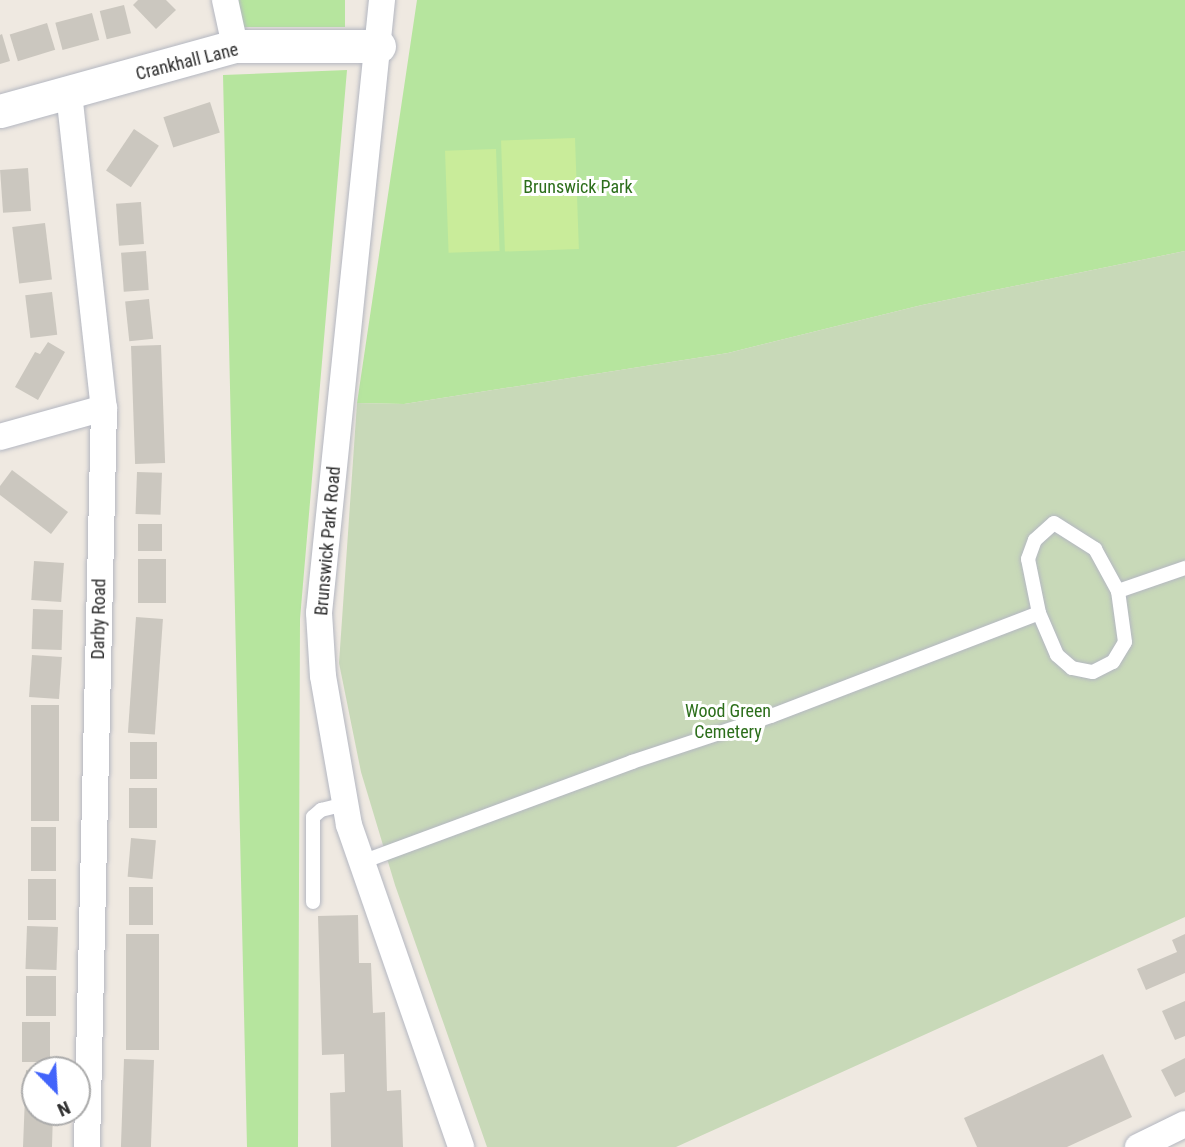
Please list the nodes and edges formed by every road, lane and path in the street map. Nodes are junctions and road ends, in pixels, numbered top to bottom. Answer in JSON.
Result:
{"nodes":[{"id":1,"x":225,"y":0,"type":"edge"},
{"id":2,"x":382,"y":0,"type":"edge"},
{"id":3,"x":235,"y":46,"type":"junction"},
{"id":4,"x":379,"y":46,"type":"junction"},
{"id":5,"x":69,"y":93,"type":"junction"},
{"id":6,"x":0,"y":111,"type":"edge"},
{"id":7,"x":104,"y":408,"type":"junction"},
{"id":8,"x":0,"y":437,"type":"edge"},
{"id":9,"x":1185,"y":568,"type":"edge"},
{"id":10,"x":1118,"y":591,"type":"junction"},
{"id":11,"x":1040,"y":613,"type":"junction"},
{"id":12,"x":345,"y":804,"type":"junction"},
{"id":13,"x":362,"y":862,"type":"junction"},
{"id":14,"x":313,"y":902,"type":"dead end"},
{"id":15,"x":1185,"y":1124,"type":"edge"},
{"id":16,"x":88,"y":1147,"type":"edge"},
{"id":17,"x":461,"y":1147,"type":"edge"},
{"id":18,"x":1138,"y":1147,"type":"edge"}],
"edges":[{"from":1,"to":3,"type":"street"},
{"from":2,"to":4,"type":"street","name":"Brunswick Park Road"},
{"from":3,"to":4,"type":"street","name":"Crankhall Lane"},
{"from":3,"to":5,"type":"street","name":"Crankhall Lane"},
{"from":4,"to":12,"type":"street","name":"Brunswick Park Road"},
{"from":5,"to":6,"type":"street","name":"Crankhall Lane"},
{"from":5,"to":7,"type":"street","name":"Darby Road"},
{"from":7,"to":8,"type":"street"},
{"from":7,"to":16,"type":"street","name":"Darby Road"},
{"from":9,"to":10,"type":"lane"},
{"from":10,"to":11,"type":"lane"},
{"from":10,"to":11,"type":"lane"},
{"from":11,"to":13,"type":"lane"},
{"from":12,"to":13,"type":"street","name":"Brunswick Park Road"},
{"from":12,"to":14,"type":"lane"},
{"from":13,"to":17,"type":"street","name":"Brunswick Park Road"},
{"from":15,"to":18,"type":"street"}]}
